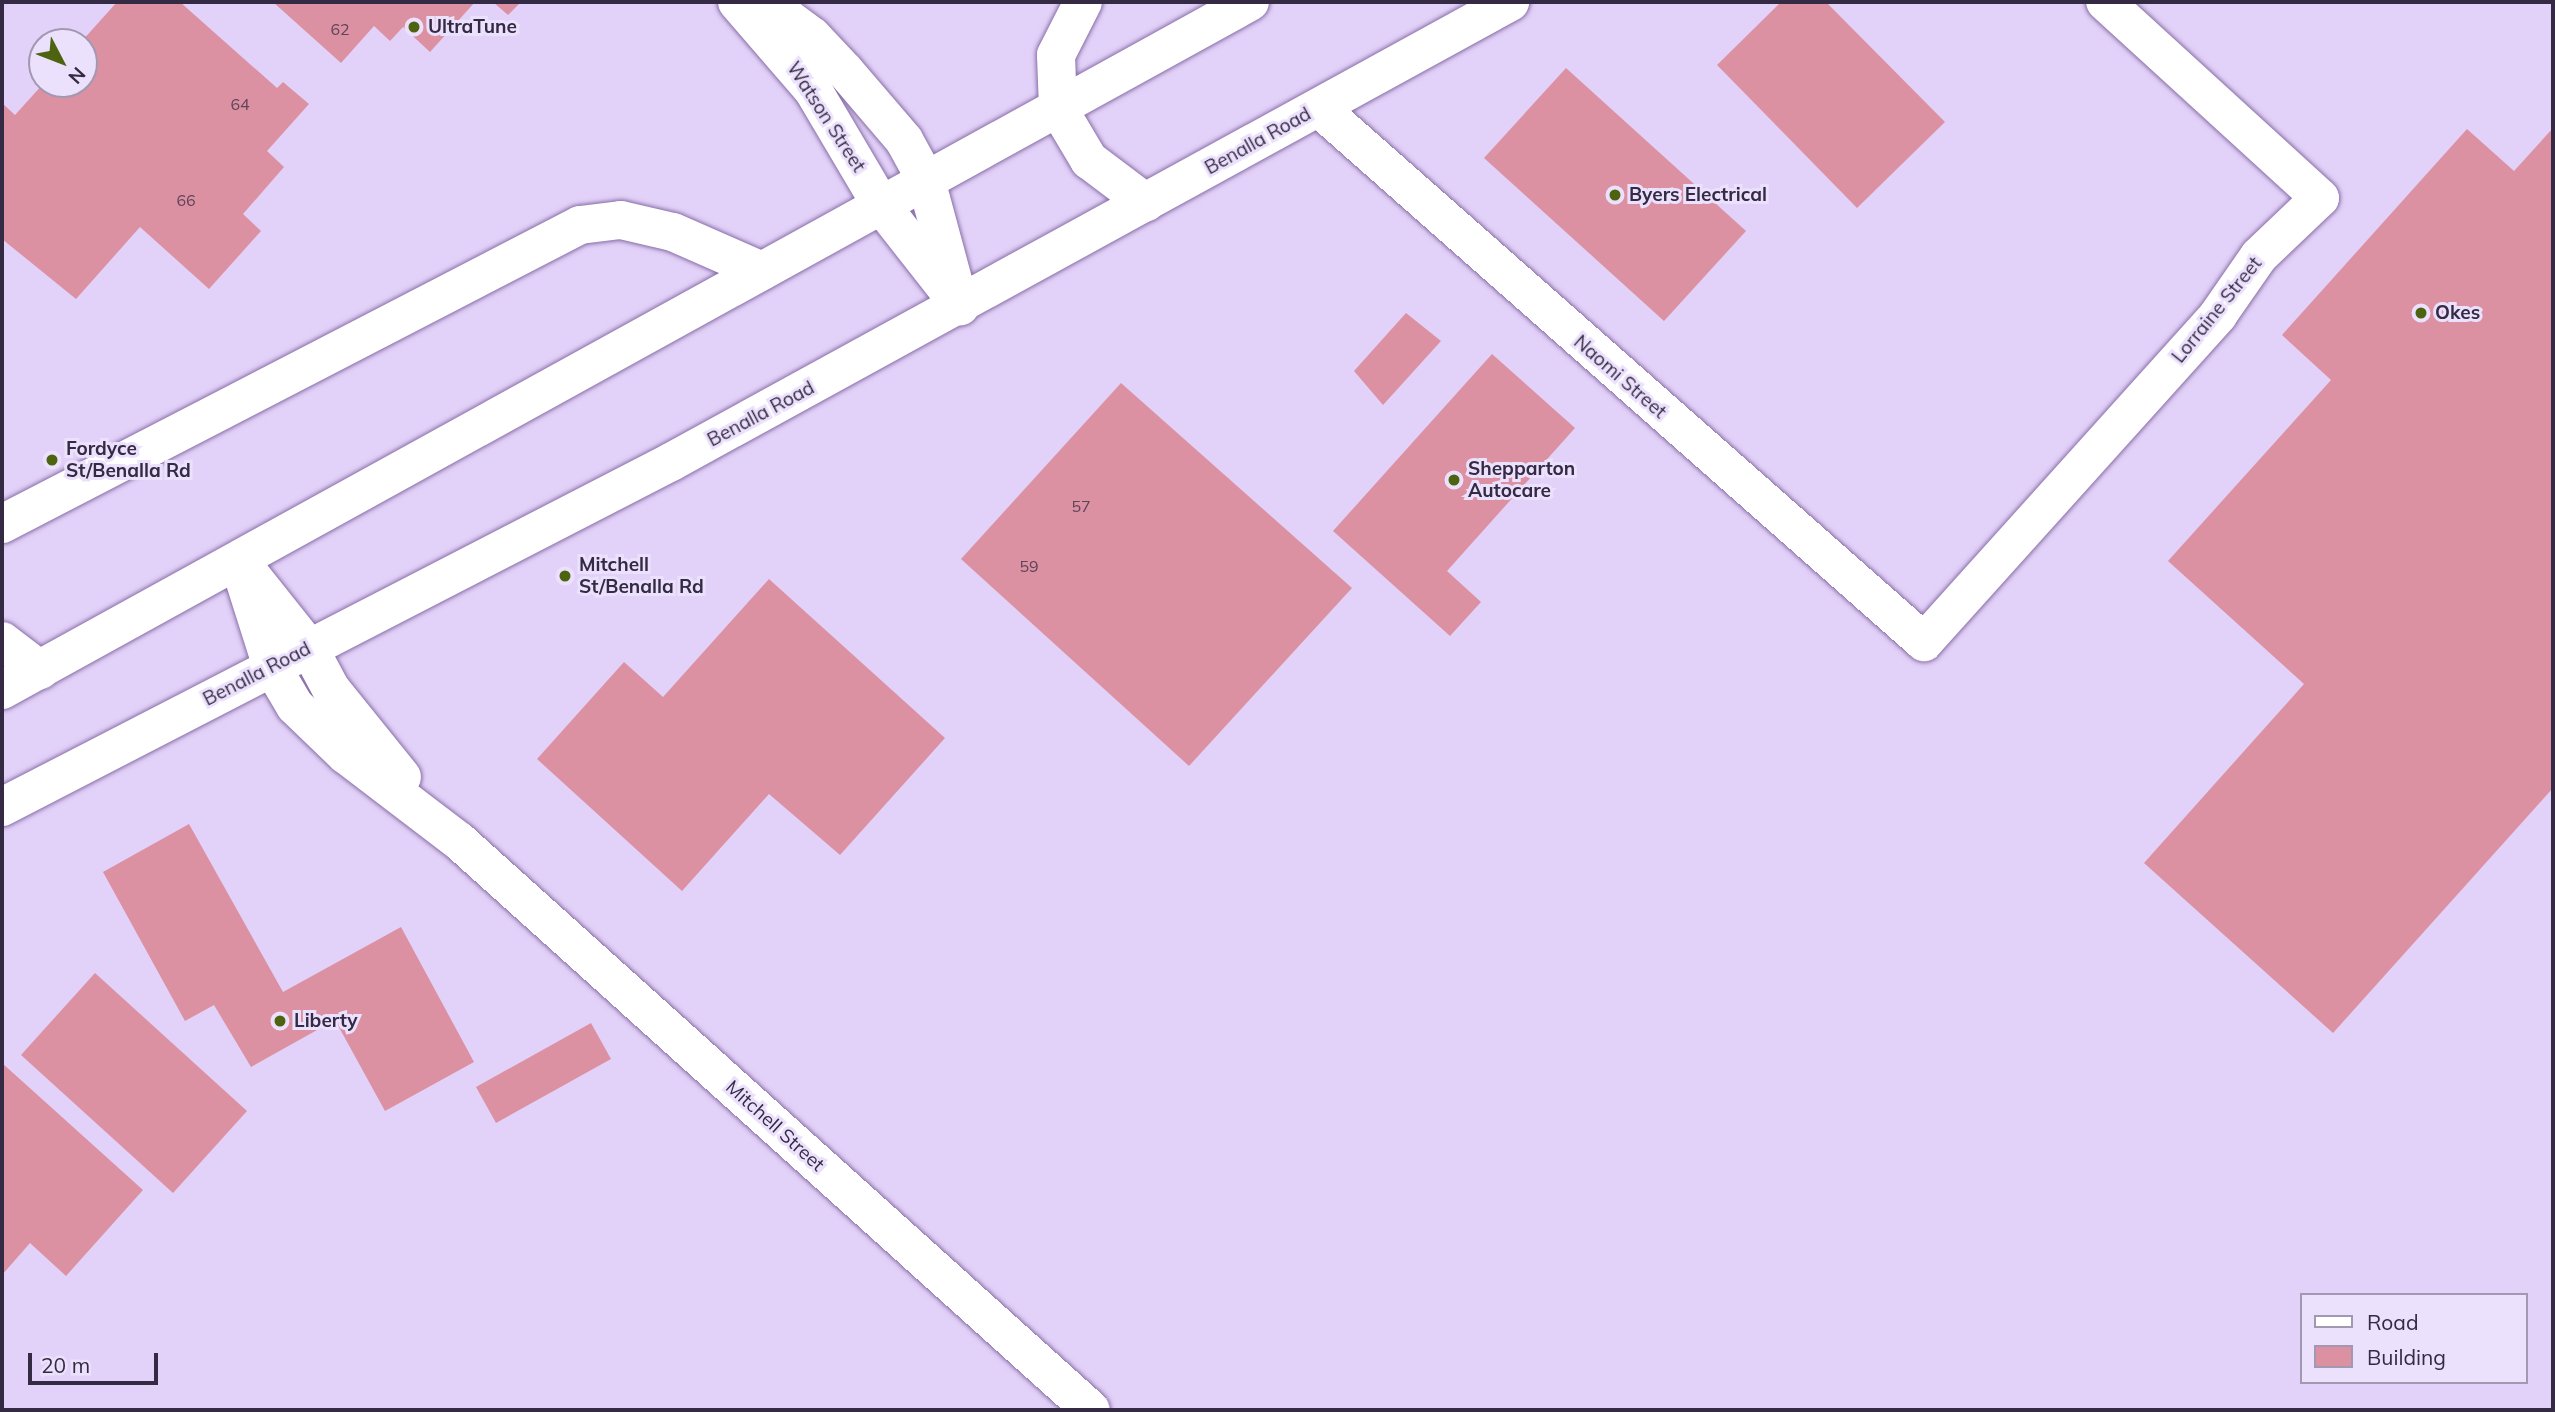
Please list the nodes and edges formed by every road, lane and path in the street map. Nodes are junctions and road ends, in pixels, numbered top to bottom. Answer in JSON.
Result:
{"nodes":[{"id":1,"x":737,"y":2,"type":"edge"},
{"id":2,"x":766,"y":2,"type":"edge"},
{"id":3,"x":1083,"y":2,"type":"edge"},
{"id":4,"x":1250,"y":2,"type":"edge"},
{"id":5,"x":1510,"y":2,"type":"edge"},
{"id":6,"x":2105,"y":2,"type":"edge"},
{"id":7,"x":1058,"y":108,"type":"junction"},
{"id":8,"x":1319,"y":108,"type":"junction"},
{"id":9,"x":926,"y":180,"type":"junction"},
{"id":10,"x":1146,"y":203,"type":"junction"},
{"id":11,"x":881,"y":205,"type":"junction"},
{"id":12,"x":762,"y":271,"type":"junction"},
{"id":13,"x":960,"y":306,"type":"junction"},
{"id":14,"x":2,"y":524,"type":"edge"},
{"id":15,"x":239,"y":560,"type":"junction"},
{"id":16,"x":2,"y":641,"type":"edge"},
{"id":17,"x":1924,"y":642,"type":"joint"},
{"id":18,"x":309,"y":648,"type":"junction"},
{"id":19,"x":272,"y":667,"type":"junction"},
{"id":20,"x":40,"y":670,"type":"junction"},
{"id":21,"x":2,"y":690,"type":"edge"},
{"id":22,"x":2,"y":807,"type":"edge"},
{"id":23,"x":458,"y":842,"type":"junction"},
{"id":24,"x":1091,"y":1410,"type":"edge"}],
"edges":[{"from":1,"to":11,"type":"main road","name":"Watson Street"},
{"from":2,"to":9,"type":"main road","name":"Watson Street"},
{"from":3,"to":7,"type":"main road"},
{"from":4,"to":7,"type":"main road"},
{"from":5,"to":8,"type":"main road","name":"Benalla Road"},
{"from":6,"to":17,"type":"main road","name":"Lorraine Street"},
{"from":7,"to":9,"type":"main road"},
{"from":7,"to":10,"type":"main road"},
{"from":8,"to":10,"type":"main road","name":"Benalla Road"},
{"from":8,"to":17,"type":"main road","name":"Naomi Street"},
{"from":9,"to":11,"type":"main road"},
{"from":9,"to":13,"type":"main road","name":"Watson Street"},
{"from":10,"to":13,"type":"main road","name":"Benalla Road"},
{"from":11,"to":12,"type":"main road"},
{"from":11,"to":13,"type":"main road","name":"Watson Street"},
{"from":12,"to":14,"type":"main road"},
{"from":12,"to":15,"type":"main road"},
{"from":13,"to":18,"type":"main road","name":"Benalla Road"},
{"from":15,"to":18,"type":"main road","name":"Mitchell Street"},
{"from":15,"to":19,"type":"main road","name":"Mitchell Street"},
{"from":15,"to":20,"type":"main road"},
{"from":16,"to":20,"type":"main road"},
{"from":18,"to":19,"type":"main road","name":"Benalla Road"},
{"from":18,"to":23,"type":"main road","name":"Mitchell Street"},
{"from":19,"to":22,"type":"main road","name":"Benalla Road"},
{"from":19,"to":23,"type":"main road","name":"Mitchell Street"},
{"from":20,"to":21,"type":"main road"},
{"from":23,"to":24,"type":"main road","name":"Mitchell Street"}]}
